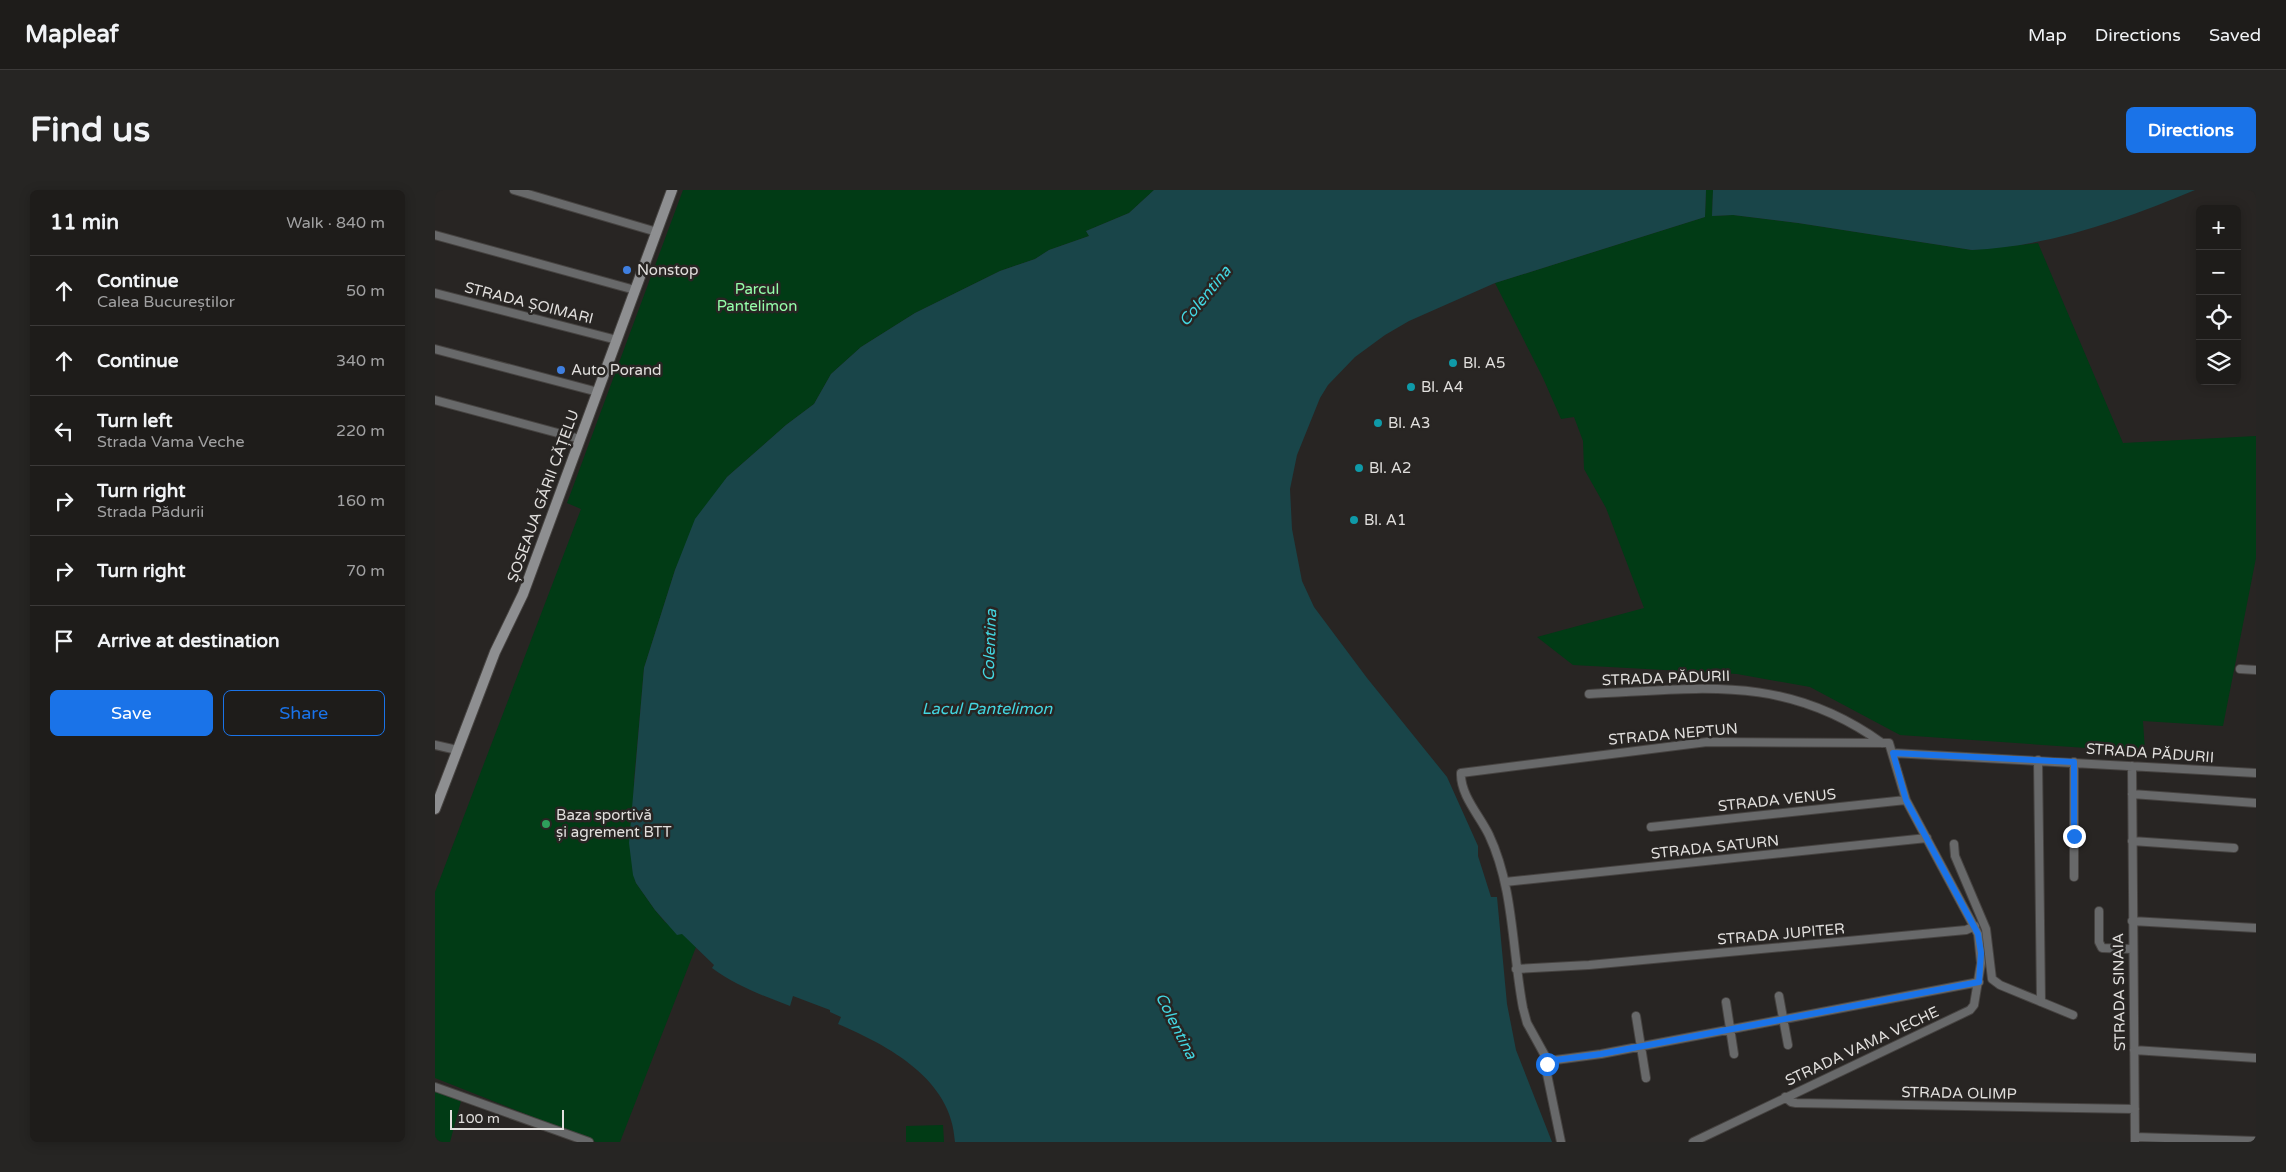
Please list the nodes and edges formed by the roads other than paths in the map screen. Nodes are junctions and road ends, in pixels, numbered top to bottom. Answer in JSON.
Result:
{"nodes":[{"id":1,"x":514,"y":190,"type":"edge"},
{"id":2,"x":672,"y":190,"type":"edge"},
{"id":3,"x":657,"y":232,"type":"junction"},
{"id":4,"x":435,"y":235,"type":"edge"},
{"id":5,"x":635,"y":290,"type":"junction"},
{"id":6,"x":435,"y":293,"type":"edge"},
{"id":7,"x":617,"y":340,"type":"junction"},
{"id":8,"x":435,"y":349,"type":"edge"},
{"id":9,"x":598,"y":392,"type":"junction"},
{"id":10,"x":435,"y":400,"type":"edge"},
{"id":11,"x":580,"y":439,"type":"junction"},
{"id":12,"x":2240,"y":669,"type":"dead end"},
{"id":13,"x":2256,"y":670,"type":"edge"},
{"id":14,"x":1589,"y":694,"type":"dead end"},
{"id":15,"x":1886,"y":743,"type":"junction"},
{"id":16,"x":435,"y":745,"type":"edge"},
{"id":17,"x":457,"y":750,"type":"junction"},
{"id":18,"x":1893,"y":753,"type":"junction"},
{"id":19,"x":2038,"y":760,"type":"junction"},
{"id":20,"x":2074,"y":762,"type":"junction"},
{"id":21,"x":2132,"y":766,"type":"junction"},
{"id":22,"x":2256,"y":773,"type":"edge"},
{"id":23,"x":2132,"y":794,"type":"junction"},
{"id":24,"x":1906,"y":800,"type":"junction"},
{"id":25,"x":2256,"y":803,"type":"edge"},
{"id":26,"x":435,"y":809,"type":"edge"},
{"id":27,"x":1651,"y":827,"type":"dead end"},
{"id":28,"x":1927,"y":838,"type":"junction"},
{"id":29,"x":2132,"y":841,"type":"junction"},
{"id":30,"x":1954,"y":844,"type":"dead end"},
{"id":31,"x":2233,"y":848,"type":"dead end"},
{"id":32,"x":2074,"y":877,"type":"dead end"},
{"id":33,"x":1505,"y":882,"type":"junction"},
{"id":34,"x":2099,"y":911,"type":"dead end"},
{"id":35,"x":2132,"y":921,"type":"junction"},
{"id":36,"x":1975,"y":926,"type":"junction"},
{"id":37,"x":2256,"y":928,"type":"edge"},
{"id":38,"x":2132,"y":949,"type":"junction"},
{"id":39,"x":1516,"y":969,"type":"junction"},
{"id":40,"x":1979,"y":982,"type":"junction"},
{"id":41,"x":1779,"y":996,"type":"dead end"},
{"id":42,"x":1726,"y":1002,"type":"dead end"},
{"id":43,"x":2041,"y":1002,"type":"junction"},
{"id":44,"x":2073,"y":1015,"type":"dead end"},
{"id":45,"x":1636,"y":1016,"type":"dead end"},
{"id":46,"x":1783,"y":1020,"type":"junction"},
{"id":47,"x":1730,"y":1030,"type":"junction"},
{"id":48,"x":1788,"y":1045,"type":"dead end"},
{"id":49,"x":1641,"y":1047,"type":"junction"},
{"id":50,"x":2134,"y":1050,"type":"junction"},
{"id":51,"x":1734,"y":1054,"type":"dead end"},
{"id":52,"x":2256,"y":1058,"type":"edge"},
{"id":53,"x":1548,"y":1061,"type":"junction"},
{"id":54,"x":1646,"y":1078,"type":"dead end"},
{"id":55,"x":435,"y":1087,"type":"edge"},
{"id":56,"x":1785,"y":1097,"type":"junction"},
{"id":57,"x":2135,"y":1109,"type":"junction"},
{"id":58,"x":2135,"y":1139,"type":"edge"},
{"id":59,"x":2256,"y":1141,"type":"edge"},
{"id":60,"x":589,"y":1142,"type":"edge"},
{"id":61,"x":1561,"y":1142,"type":"edge"},
{"id":62,"x":1693,"y":1142,"type":"edge"}],
"edges":[{"from":1,"to":3,"type":"street"},
{"from":2,"to":3,"type":"main road","name":"ȘOSEAUA GĂRII CĂȚELU"},
{"from":3,"to":5,"type":"main road","name":"ȘOSEAUA GĂRII CĂȚELU"},
{"from":4,"to":5,"type":"street"},
{"from":5,"to":7,"type":"main road","name":"ȘOSEAUA GĂRII CĂȚELU"},
{"from":6,"to":7,"type":"street","name":"STRADA ȘOIMARI"},
{"from":7,"to":9,"type":"main road","name":"ȘOSEAUA GĂRII CĂȚELU"},
{"from":8,"to":9,"type":"street"},
{"from":9,"to":11,"type":"main road","name":"ȘOSEAUA GĂRII CĂȚELU"},
{"from":10,"to":11,"type":"street"},
{"from":11,"to":17,"type":"main road","name":"ȘOSEAUA GĂRII CĂȚELU"},
{"from":12,"to":13,"type":"street"},
{"from":14,"to":15,"type":"street","name":"STRADA PĂDURII"},
{"from":15,"to":18,"type":"street","name":"STRADA VAMA VECHE"},
{"from":15,"to":33,"type":"street","name":"STRADA NEPTUN"},
{"from":16,"to":17,"type":"street"},
{"from":17,"to":26,"type":"main road","name":"ȘOSEAUA GĂRII CĂȚELU"},
{"from":18,"to":19,"type":"street","name":"STRADA PĂDURII"},
{"from":18,"to":24,"type":"street","name":"STRADA VAMA VECHE"},
{"from":19,"to":20,"type":"street","name":"STRADA PĂDURII"},
{"from":19,"to":43,"type":"street"},
{"from":20,"to":21,"type":"street","name":"STRADA PĂDURII"},
{"from":20,"to":32,"type":"street"},
{"from":21,"to":22,"type":"street","name":"STRADA PĂDURII"},
{"from":21,"to":23,"type":"street","name":"STRADA SINAIA"},
{"from":23,"to":25,"type":"street"},
{"from":23,"to":29,"type":"street","name":"STRADA SINAIA"},
{"from":24,"to":27,"type":"street","name":"STRADA VENUS"},
{"from":24,"to":28,"type":"street","name":"STRADA VAMA VECHE"},
{"from":28,"to":33,"type":"street","name":"STRADA SATURN"},
{"from":28,"to":36,"type":"street","name":"STRADA VAMA VECHE"},
{"from":29,"to":31,"type":"street"},
{"from":29,"to":35,"type":"street","name":"STRADA SINAIA"},
{"from":30,"to":43,"type":"street"},
{"from":33,"to":39,"type":"street"},
{"from":34,"to":38,"type":"street"},
{"from":35,"to":37,"type":"street"},
{"from":35,"to":38,"type":"street","name":"STRADA SINAIA"},
{"from":36,"to":39,"type":"street","name":"STRADA JUPITER"},
{"from":36,"to":40,"type":"street","name":"STRADA VAMA VECHE"},
{"from":38,"to":50,"type":"street","name":"STRADA SINAIA"},
{"from":39,"to":53,"type":"street"},
{"from":40,"to":46,"type":"street"},
{"from":40,"to":56,"type":"street","name":"STRADA VAMA VECHE"},
{"from":41,"to":46,"type":"street"},
{"from":42,"to":47,"type":"street"},
{"from":43,"to":44,"type":"street"},
{"from":45,"to":49,"type":"street"},
{"from":46,"to":47,"type":"street"},
{"from":46,"to":48,"type":"street"},
{"from":47,"to":49,"type":"street"},
{"from":47,"to":51,"type":"street"},
{"from":49,"to":53,"type":"street"},
{"from":49,"to":54,"type":"street"},
{"from":50,"to":52,"type":"street"},
{"from":50,"to":57,"type":"street","name":"STRADA SINAIA"},
{"from":53,"to":61,"type":"street"},
{"from":55,"to":60,"type":"street"},
{"from":56,"to":57,"type":"street","name":"STRADA OLIMP"},
{"from":56,"to":62,"type":"street","name":"STRADA VAMA VECHE"},
{"from":57,"to":58,"type":"street","name":"STRADA SINAIA"},
{"from":58,"to":59,"type":"street"}]}
